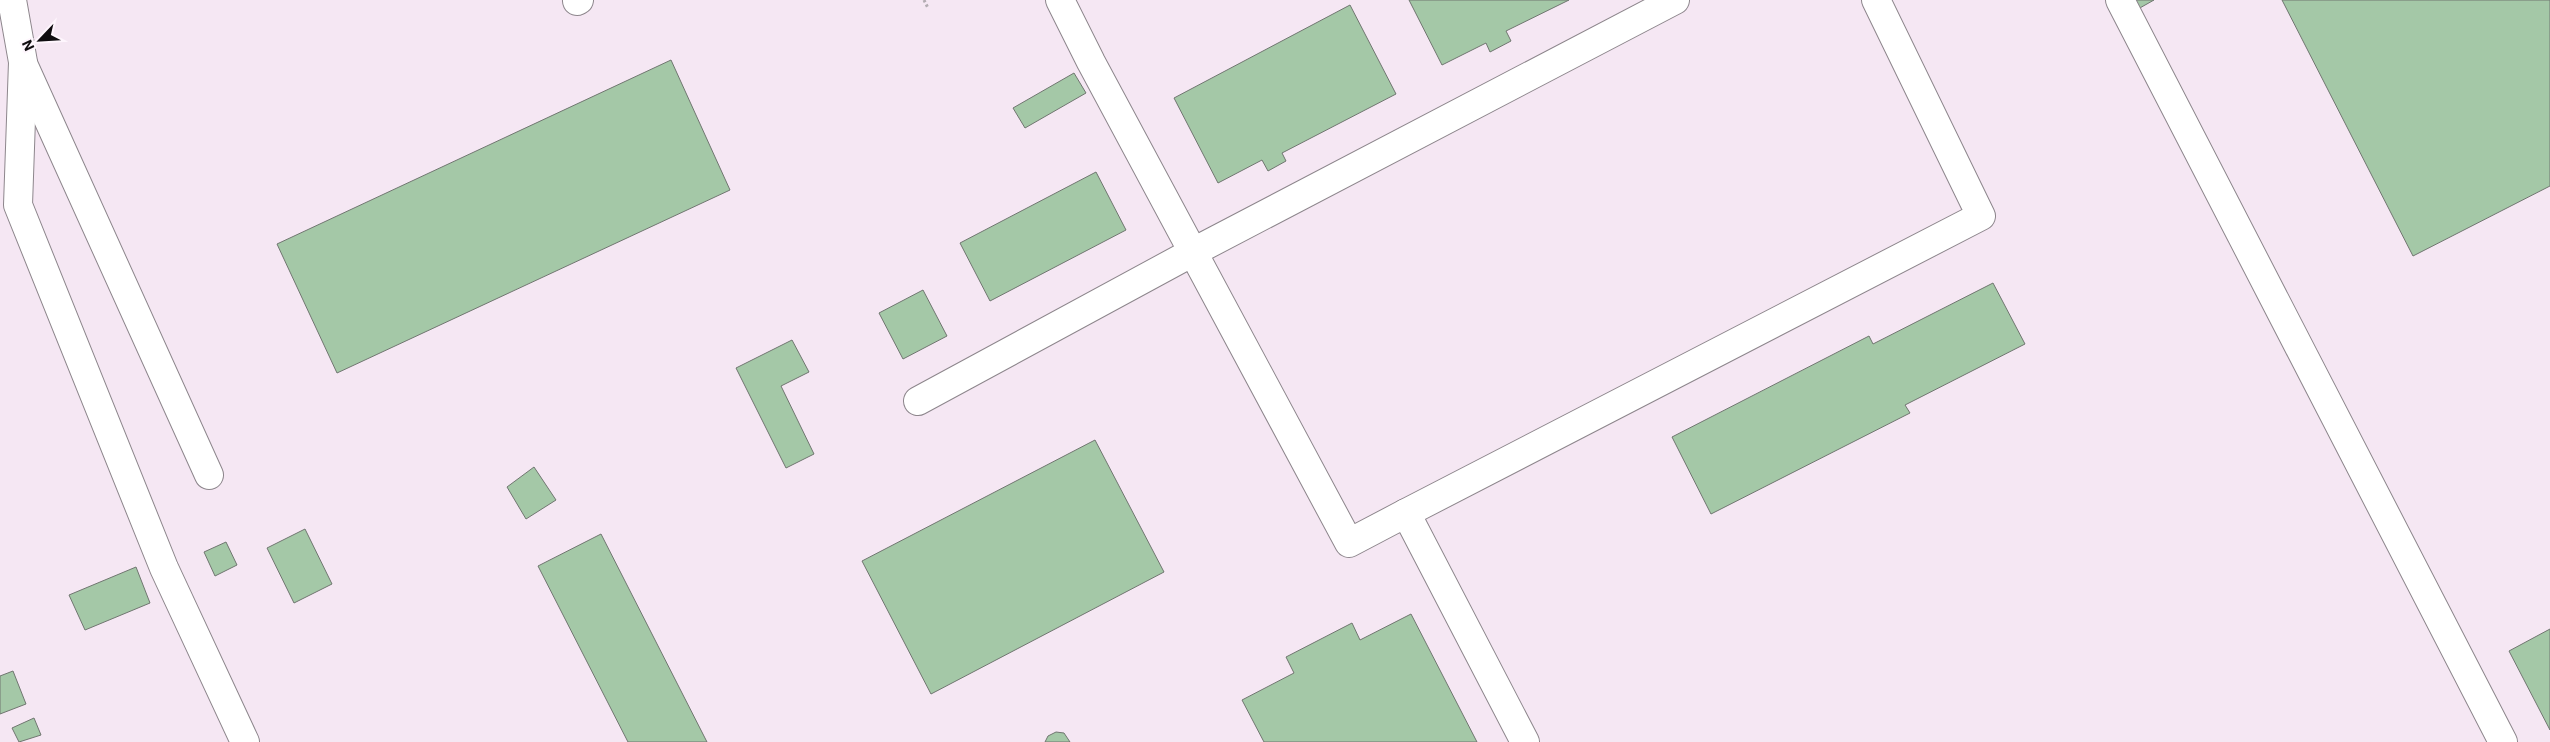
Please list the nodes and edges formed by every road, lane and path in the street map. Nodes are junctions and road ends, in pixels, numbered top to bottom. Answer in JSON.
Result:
{"nodes":[{"id":1,"x":12,"y":0,"type":"edge"},
{"id":2,"x":924,"y":0,"type":"edge"},
{"id":3,"x":1060,"y":0,"type":"edge"},
{"id":4,"x":1674,"y":0,"type":"edge"},
{"id":5,"x":1876,"y":0,"type":"edge"},
{"id":6,"x":2120,"y":0,"type":"edge"},
{"id":7,"x":928,"y":8,"type":"dead end"},
{"id":8,"x":23,"y":62,"type":"junction"},
{"id":9,"x":1193,"y":252,"type":"junction"},
{"id":10,"x":918,"y":401,"type":"dead end"},
{"id":11,"x":209,"y":475,"type":"dead end"},
{"id":12,"x":1406,"y":514,"type":"junction"},
{"id":13,"x":245,"y":742,"type":"edge"},
{"id":14,"x":1525,"y":742,"type":"edge"},
{"id":15,"x":2503,"y":742,"type":"edge"}],
"edges":[{"from":1,"to":8,"type":"lane"},
{"from":2,"to":7,"type":"path"},
{"from":3,"to":9,"type":"lane"},
{"from":4,"to":9,"type":"lane"},
{"from":5,"to":12,"type":"lane"},
{"from":6,"to":15,"type":"lane"},
{"from":8,"to":11,"type":"lane"},
{"from":8,"to":13,"type":"lane"},
{"from":9,"to":10,"type":"lane"},
{"from":9,"to":12,"type":"lane"},
{"from":12,"to":14,"type":"lane"}]}
